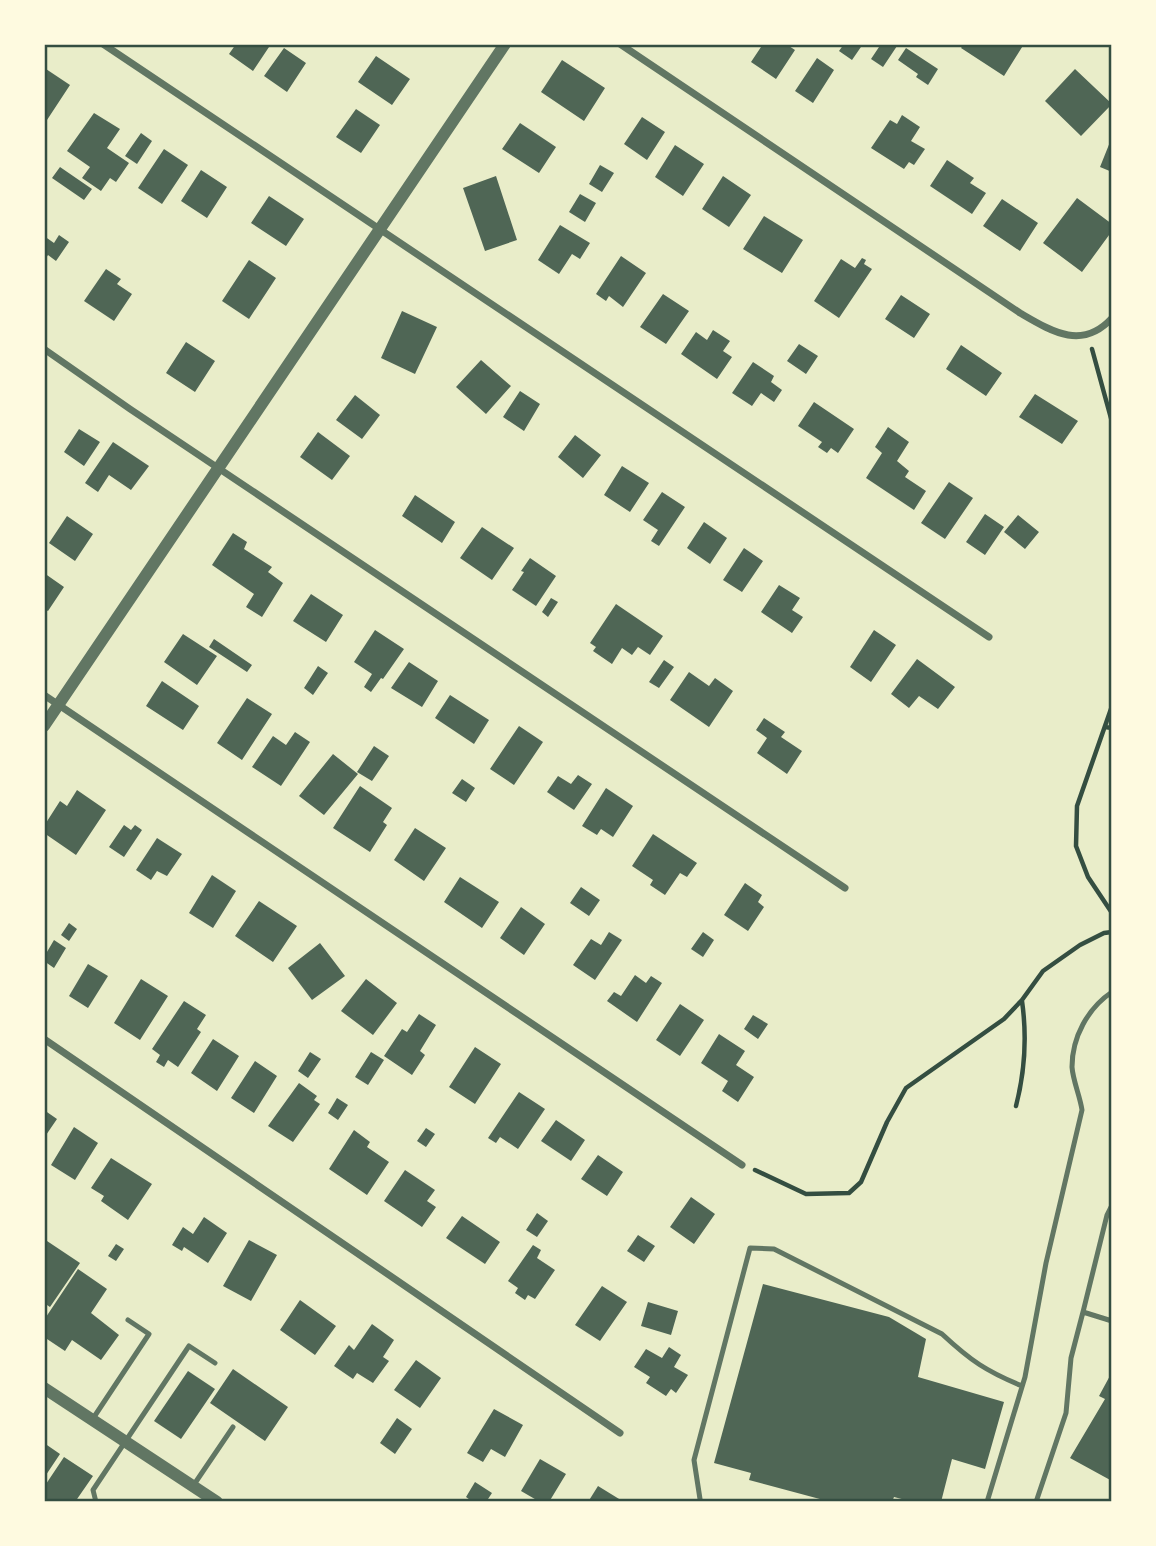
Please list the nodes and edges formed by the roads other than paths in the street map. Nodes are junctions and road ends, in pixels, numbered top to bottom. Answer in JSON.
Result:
{"nodes":[{"id":1,"x":103,"y":44,"type":"edge"},
{"id":2,"x":505,"y":44,"type":"edge"},
{"id":3,"x":620,"y":44,"type":"edge"},
{"id":4,"x":380,"y":230,"type":"junction"},
{"id":5,"x":1112,"y":318,"type":"edge"},
{"id":6,"x":44,"y":349,"type":"edge"},
{"id":7,"x":218,"y":468,"type":"junction"},
{"id":8,"x":989,"y":637,"type":"dead end"},
{"id":9,"x":44,"y":695,"type":"edge"},
{"id":10,"x":58,"y":705,"type":"junction"},
{"id":11,"x":44,"y":726,"type":"edge"},
{"id":12,"x":845,"y":888,"type":"dead end"},
{"id":13,"x":1112,"y":992,"type":"edge"},
{"id":14,"x":44,"y":1039,"type":"edge"},
{"id":15,"x":742,"y":1165,"type":"road end"},
{"id":16,"x":1112,"y":1205,"type":"edge"},
{"id":17,"x":1083,"y":1312,"type":"junction"},
{"id":18,"x":128,"y":1320,"type":"dead end"},
{"id":19,"x":1112,"y":1321,"type":"edge"},
{"id":20,"x":215,"y":1363,"type":"dead end"},
{"id":21,"x":1022,"y":1386,"type":"junction"},
{"id":22,"x":44,"y":1388,"type":"edge"},
{"id":23,"x":92,"y":1420,"type":"junction"},
{"id":24,"x":233,"y":1427,"type":"dead end"},
{"id":25,"x":620,"y":1433,"type":"dead end"},
{"id":26,"x":125,"y":1442,"type":"junction"},
{"id":27,"x":192,"y":1486,"type":"junction"},
{"id":28,"x":700,"y":1499,"type":"dead end"},
{"id":29,"x":96,"y":1502,"type":"edge"},
{"id":30,"x":216,"y":1502,"type":"edge"},
{"id":31,"x":987,"y":1502,"type":"edge"},
{"id":32,"x":1036,"y":1502,"type":"edge"}],
"edges":[{"from":1,"to":4,"type":"street"},
{"from":2,"to":4,"type":"street"},
{"from":3,"to":5,"type":"street"},
{"from":4,"to":7,"type":"street"},
{"from":4,"to":8,"type":"street"},
{"from":6,"to":7,"type":"street"},
{"from":7,"to":10,"type":"street"},
{"from":7,"to":12,"type":"street"},
{"from":9,"to":10,"type":"street"},
{"from":10,"to":11,"type":"street"},
{"from":10,"to":15,"type":"street"},
{"from":13,"to":21,"type":"lane"},
{"from":14,"to":25,"type":"street"},
{"from":16,"to":17,"type":"lane"},
{"from":17,"to":19,"type":"lane"},
{"from":17,"to":32,"type":"lane"},
{"from":18,"to":23,"type":"lane"},
{"from":20,"to":26,"type":"lane"},
{"from":21,"to":28,"type":"lane"},
{"from":21,"to":31,"type":"lane"},
{"from":22,"to":23,"type":"street"},
{"from":23,"to":26,"type":"street"},
{"from":24,"to":27,"type":"lane"},
{"from":26,"to":27,"type":"street"},
{"from":26,"to":29,"type":"lane"},
{"from":27,"to":30,"type":"street"}]}
